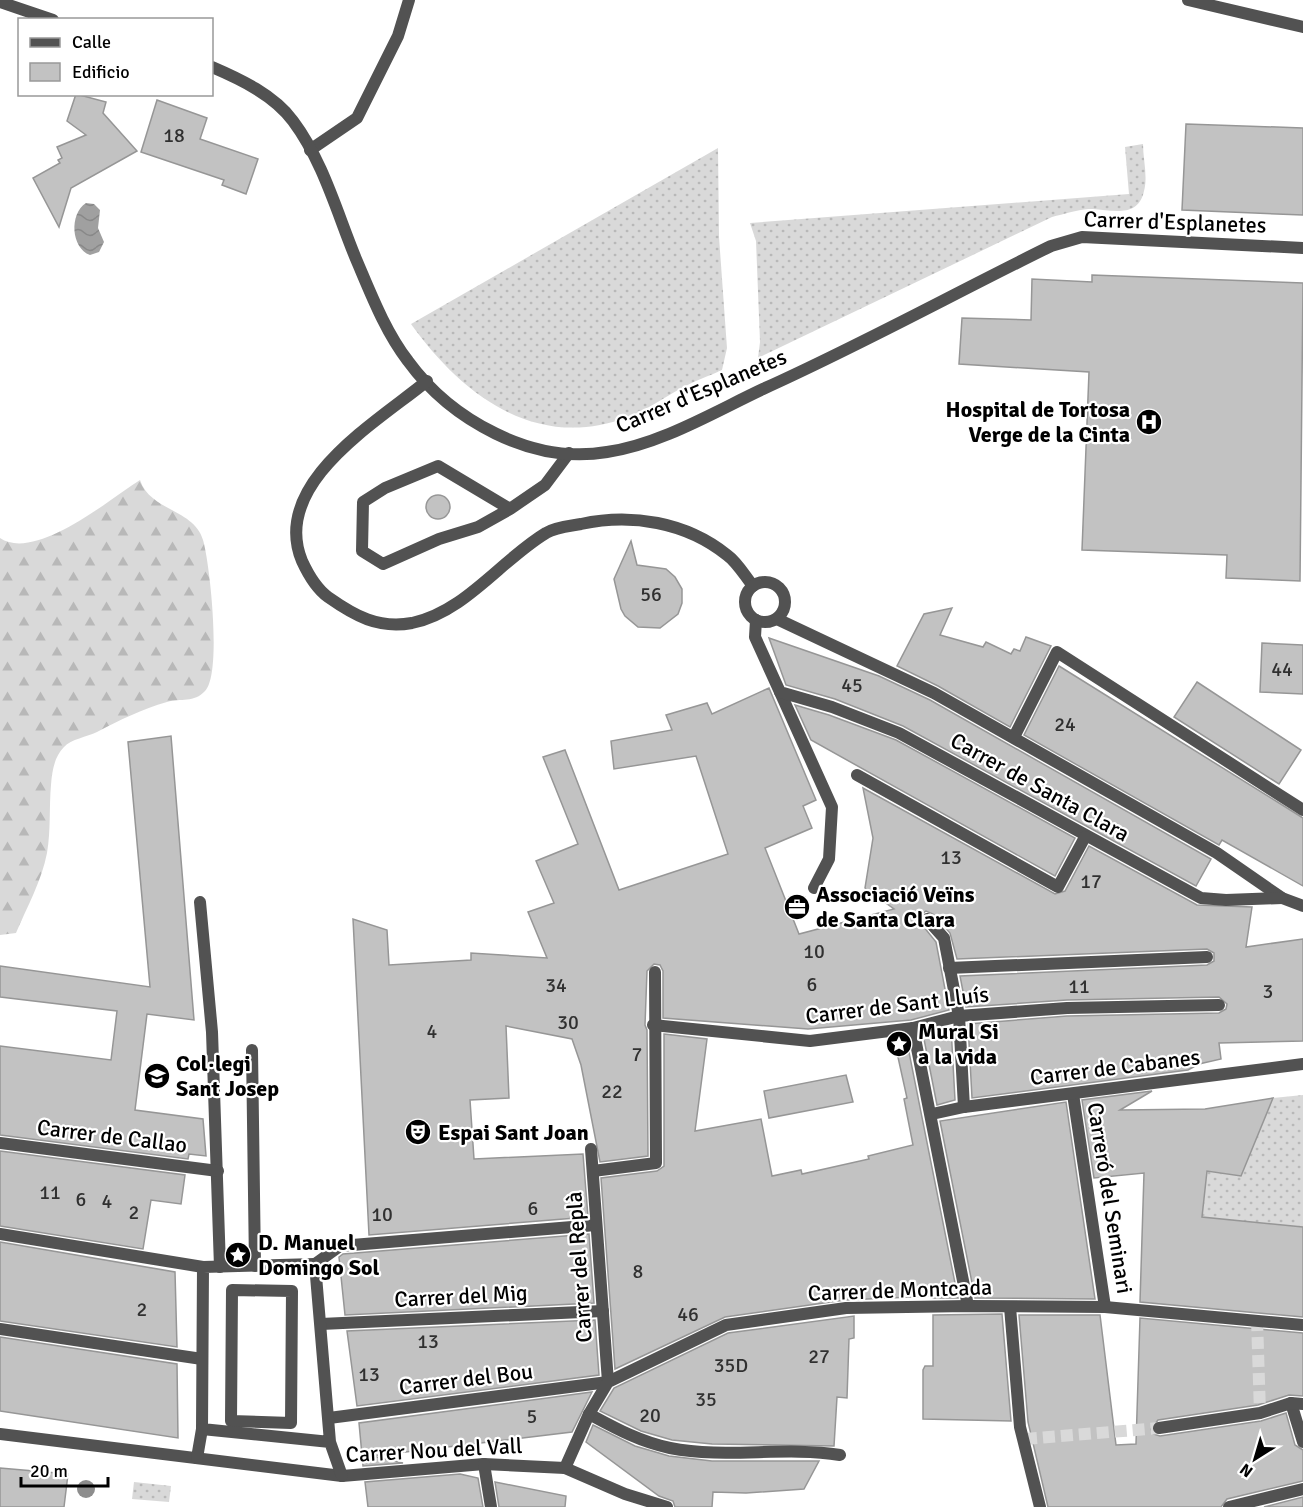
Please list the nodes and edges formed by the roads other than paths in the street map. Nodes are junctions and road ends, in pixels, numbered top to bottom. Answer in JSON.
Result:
{"nodes":[{"id":1,"x":409,"y":0,"type":"edge"},
{"id":2,"x":1188,"y":0,"type":"edge"},
{"id":3,"x":0,"y":2,"type":"edge"},
{"id":4,"x":47,"y":18,"type":"edge"},
{"id":5,"x":1303,"y":27,"type":"edge"},
{"id":6,"x":213,"y":67,"type":"edge"},
{"id":7,"x":310,"y":150,"type":"junction"},
{"id":8,"x":1303,"y":248,"type":"edge"},
{"id":9,"x":427,"y":381,"type":"junction"},
{"id":10,"x":569,"y":453,"type":"junction"},
{"id":11,"x":510,"y":509,"type":"junction"},
{"id":12,"x":753,"y":586,"type":"junction"},
{"id":13,"x":777,"y":619,"type":"junction"},
{"id":14,"x":756,"y":620,"type":"junction"},
{"id":15,"x":780,"y":692,"type":"junction"},
{"id":16,"x":1014,"y":737,"type":"junction"},
{"id":17,"x":857,"y":775,"type":"dead end"},
{"id":18,"x":1303,"y":810,"type":"edge"},
{"id":19,"x":1085,"y":837,"type":"junction"},
{"id":20,"x":814,"y":888,"type":"dead end"},
{"id":21,"x":1282,"y":898,"type":"junction"},
{"id":22,"x":200,"y":902,"type":"dead end"},
{"id":23,"x":1303,"y":906,"type":"edge"},
{"id":24,"x":927,"y":919,"type":"dead end"},
{"id":25,"x":1207,"y":957,"type":"dead end"},
{"id":26,"x":949,"y":968,"type":"junction"},
{"id":27,"x":655,"y":972,"type":"dead end"},
{"id":28,"x":1219,"y":1005,"type":"dead end"},
{"id":29,"x":959,"y":1016,"type":"junction"},
{"id":30,"x":653,"y":1025,"type":"junction"},
{"id":31,"x":913,"y":1028,"type":"junction"},
{"id":32,"x":252,"y":1050,"type":"dead end"},
{"id":33,"x":1303,"y":1064,"type":"edge"},
{"id":34,"x":1073,"y":1094,"type":"junction"},
{"id":35,"x":964,"y":1107,"type":"junction"},
{"id":36,"x":932,"y":1114,"type":"junction"},
{"id":37,"x":0,"y":1143,"type":"edge"},
{"id":38,"x":591,"y":1149,"type":"dead end"},
{"id":39,"x":218,"y":1171,"type":"junction"},
{"id":40,"x":593,"y":1171,"type":"junction"},
{"id":41,"x":596,"y":1225,"type":"junction"},
{"id":42,"x":0,"y":1234,"type":"edge"},
{"id":43,"x":315,"y":1264,"type":"junction"},
{"id":44,"x":255,"y":1266,"type":"junction"},
{"id":45,"x":203,"y":1267,"type":"junction"},
{"id":46,"x":220,"y":1267,"type":"junction"},
{"id":47,"x":232,"y":1290,"type":"joint"},
{"id":48,"x":968,"y":1306,"type":"junction"},
{"id":49,"x":1105,"y":1307,"type":"junction"},
{"id":50,"x":1010,"y":1308,"type":"junction"},
{"id":51,"x":603,"y":1311,"type":"junction"},
{"id":52,"x":321,"y":1324,"type":"junction"},
{"id":53,"x":1303,"y":1325,"type":"edge"},
{"id":54,"x":0,"y":1329,"type":"edge"},
{"id":55,"x":202,"y":1359,"type":"junction"},
{"id":56,"x":608,"y":1382,"type":"junction"},
{"id":57,"x":1297,"y":1403,"type":"edge"},
{"id":58,"x":589,"y":1414,"type":"junction"},
{"id":59,"x":329,"y":1418,"type":"junction"},
{"id":60,"x":1159,"y":1428,"type":"tunnel mouth"},
{"id":61,"x":202,"y":1429,"type":"junction"},
{"id":62,"x":0,"y":1434,"type":"edge"},
{"id":63,"x":330,"y":1442,"type":"junction"},
{"id":64,"x":1303,"y":1442,"type":"edge"},
{"id":65,"x":840,"y":1455,"type":"dead end"},
{"id":66,"x":197,"y":1458,"type":"junction"},
{"id":67,"x":484,"y":1464,"type":"junction"},
{"id":68,"x":565,"y":1468,"type":"junction"},
{"id":69,"x":342,"y":1476,"type":"junction"},
{"id":70,"x":1303,"y":1489,"type":"edge"},
{"id":71,"x":491,"y":1507,"type":"edge"},
{"id":72,"x":667,"y":1507,"type":"edge"},
{"id":73,"x":1040,"y":1507,"type":"edge"},
{"id":74,"x":1229,"y":1507,"type":"edge"}],
"edges":[{"from":1,"to":7,"type":"street"},
{"from":2,"to":5,"type":"street"},
{"from":3,"to":4,"type":"street"},
{"from":6,"to":7,"type":"street","name":"Carrer d'Esplanetes"},
{"from":7,"to":9,"type":"street","name":"Carrer d'Esplanetes"},
{"from":8,"to":10,"type":"street","name":"Carrer d'Esplanetes"},
{"from":9,"to":10,"type":"street","name":"Carrer d'Esplanetes"},
{"from":9,"to":12,"type":"street"},
{"from":10,"to":11,"type":"street"},
{"from":11,"to":11,"type":"street"},
{"from":12,"to":13,"type":"street"},
{"from":12,"to":14,"type":"street"},
{"from":13,"to":14,"type":"street"},
{"from":13,"to":16,"type":"street"},
{"from":14,"to":15,"type":"street"},
{"from":15,"to":19,"type":"street","name":"Carrer de Santa Clara"},
{"from":15,"to":20,"type":"street"},
{"from":16,"to":18,"type":"street"},
{"from":16,"to":21,"type":"street"},
{"from":17,"to":19,"type":"street"},
{"from":19,"to":21,"type":"street","name":"Carrer de Santa Clara"},
{"from":21,"to":23,"type":"street"},
{"from":22,"to":39,"type":"street"},
{"from":24,"to":26,"type":"street"},
{"from":25,"to":26,"type":"street"},
{"from":26,"to":29,"type":"street"},
{"from":27,"to":30,"type":"street"},
{"from":28,"to":29,"type":"street","name":"Carrer de Sant Lluís"},
{"from":29,"to":31,"type":"street","name":"Carrer de Sant Lluís"},
{"from":29,"to":35,"type":"street"},
{"from":30,"to":31,"type":"street","name":"Carrer de Sant Lluís"},
{"from":30,"to":40,"type":"street"},
{"from":31,"to":36,"type":"street"},
{"from":32,"to":44,"type":"street"},
{"from":33,"to":34,"type":"street","name":"Carrer de Cabanes"},
{"from":34,"to":35,"type":"street","name":"Carrer de Cabanes"},
{"from":34,"to":49,"type":"street","name":"Carreró del Seminari"},
{"from":35,"to":36,"type":"street","name":"Carrer de Cabanes"},
{"from":36,"to":48,"type":"street"},
{"from":37,"to":39,"type":"street","name":"Carrer de Callao"},
{"from":38,"to":40,"type":"street","name":"Carrer del Replà"},
{"from":39,"to":46,"type":"street"},
{"from":40,"to":41,"type":"street","name":"Carrer del Replà"},
{"from":41,"to":43,"type":"street"},
{"from":41,"to":51,"type":"street","name":"Carrer del Replà"},
{"from":42,"to":45,"type":"street"},
{"from":43,"to":44,"type":"street"},
{"from":43,"to":52,"type":"street"},
{"from":44,"to":46,"type":"street"},
{"from":45,"to":46,"type":"street"},
{"from":45,"to":55,"type":"street"},
{"from":47,"to":47,"type":"street"},
{"from":48,"to":50,"type":"street","name":"Carrer de Montcada"},
{"from":48,"to":56,"type":"street","name":"Carrer de Montcada"},
{"from":49,"to":50,"type":"street","name":"Carrer de Montcada"},
{"from":49,"to":53,"type":"street","name":"Carrer de Montcada"},
{"from":50,"to":73,"type":"street"},
{"from":51,"to":52,"type":"street","name":"Carrer del Mig"},
{"from":51,"to":56,"type":"street","name":"Carrer del Replà"},
{"from":52,"to":59,"type":"street"},
{"from":54,"to":55,"type":"street"},
{"from":55,"to":61,"type":"street"},
{"from":56,"to":58,"type":"street"},
{"from":56,"to":59,"type":"street","name":"Carrer del Bou"},
{"from":57,"to":60,"type":"street"},
{"from":57,"to":64,"type":"street"},
{"from":58,"to":65,"type":"street"},
{"from":58,"to":68,"type":"street"},
{"from":59,"to":63,"type":"street"},
{"from":61,"to":63,"type":"street"},
{"from":61,"to":66,"type":"street"},
{"from":62,"to":66,"type":"street","name":"Carrer Nou del Vall"},
{"from":63,"to":69,"type":"street"},
{"from":66,"to":69,"type":"street","name":"Carrer Nou del Vall"},
{"from":67,"to":68,"type":"street","name":"Carrer Nou del Vall"},
{"from":67,"to":69,"type":"street","name":"Carrer Nou del Vall"},
{"from":67,"to":71,"type":"street"},
{"from":68,"to":72,"type":"street","name":"Carrer Nou del Vall"},
{"from":70,"to":74,"type":"street"}]}
